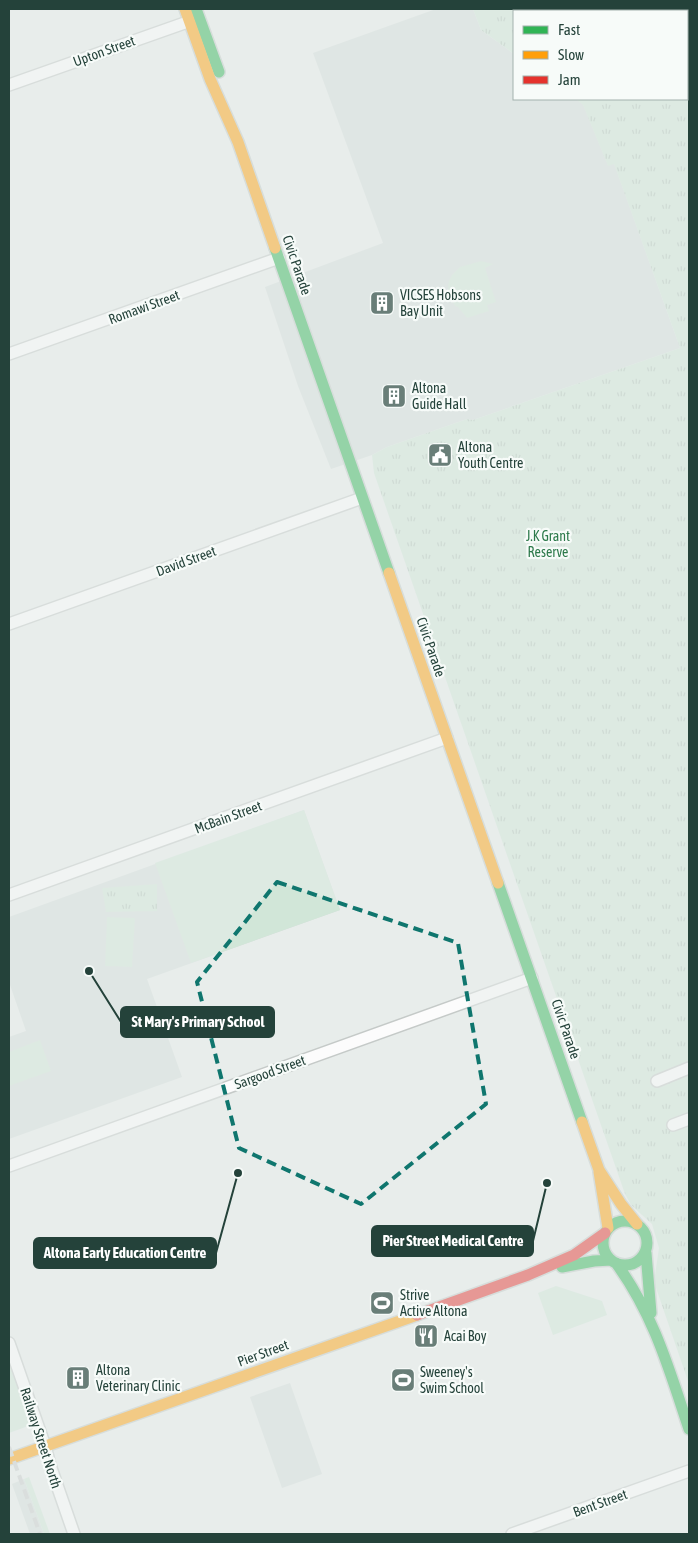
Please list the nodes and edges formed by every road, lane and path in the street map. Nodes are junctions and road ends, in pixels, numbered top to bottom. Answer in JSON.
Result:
{"nodes":[{"id":1,"x":185,"y":9,"type":"edge"},
{"id":2,"x":195,"y":16,"type":"edge"},
{"id":3,"x":9,"y":85,"type":"edge"},
{"id":4,"x":279,"y":258,"type":"junction"},
{"id":5,"x":9,"y":354,"type":"edge"},
{"id":6,"x":362,"y":498,"type":"junction"},
{"id":7,"x":9,"y":624,"type":"edge"},
{"id":8,"x":447,"y":738,"type":"junction"},
{"id":9,"x":9,"y":895,"type":"edge"},
{"id":10,"x":532,"y":978,"type":"junction"},
{"id":11,"x":689,"y":1068,"type":"edge"},
{"id":12,"x":657,"y":1081,"type":"dead end"},
{"id":13,"x":689,"y":1119,"type":"edge"},
{"id":14,"x":673,"y":1125,"type":"dead end"},
{"id":15,"x":9,"y":1166,"type":"edge"},
{"id":16,"x":599,"y":1170,"type":"junction"},
{"id":17,"x":637,"y":1224,"type":"junction"},
{"id":18,"x":607,"y":1230,"type":"junction"},
{"id":19,"x":646,"y":1253,"type":"junction"},
{"id":20,"x":613,"y":1261,"type":"junction"},
{"id":21,"x":528,"y":1275,"type":"junction"},
{"id":22,"x":652,"y":1324,"type":"junction"},
{"id":23,"x":9,"y":1343,"type":"edge"},
{"id":24,"x":689,"y":1429,"type":"edge"},
{"id":25,"x":45,"y":1446,"type":"junction"},
{"id":26,"x":9,"y":1459,"type":"edge"},
{"id":27,"x":689,"y":1471,"type":"edge"},
{"id":28,"x":74,"y":1534,"type":"edge"},
{"id":29,"x":512,"y":1534,"type":"edge"}],
"edges":[{"from":1,"to":2,"type":"street","name":"Civic Parade"},
{"from":2,"to":3,"type":"street","name":"Upton Street"},
{"from":2,"to":4,"type":"street","name":"Civic Parade"},
{"from":4,"to":5,"type":"street","name":"Romawi Street"},
{"from":4,"to":6,"type":"street","name":"Civic Parade"},
{"from":6,"to":7,"type":"street","name":"David Street"},
{"from":6,"to":8,"type":"street","name":"Civic Parade"},
{"from":8,"to":9,"type":"street","name":"McBain Street"},
{"from":8,"to":10,"type":"street","name":"Civic Parade"},
{"from":10,"to":15,"type":"street","name":"Sargood Street"},
{"from":10,"to":16,"type":"street","name":"Civic Parade"},
{"from":11,"to":12,"type":"street"},
{"from":13,"to":14,"type":"street"},
{"from":16,"to":17,"type":"street","name":"Civic Parade"},
{"from":16,"to":18,"type":"street","name":"Civic Parade"},
{"from":17,"to":18,"type":"street"},
{"from":17,"to":19,"type":"street"},
{"from":18,"to":20,"type":"street"},
{"from":18,"to":21,"type":"street","name":"Pier Street"},
{"from":19,"to":20,"type":"street"},
{"from":19,"to":22,"type":"street"},
{"from":20,"to":21,"type":"street","name":"Pier Street"},
{"from":20,"to":22,"type":"street"},
{"from":21,"to":25,"type":"street","name":"Pier Street"},
{"from":22,"to":24,"type":"street"},
{"from":23,"to":25,"type":"street","name":"Railway Street North"},
{"from":25,"to":26,"type":"street","name":"Pier Street"},
{"from":25,"to":28,"type":"street","name":"Railway Street North"},
{"from":27,"to":29,"type":"street","name":"Bent Street"}]}
